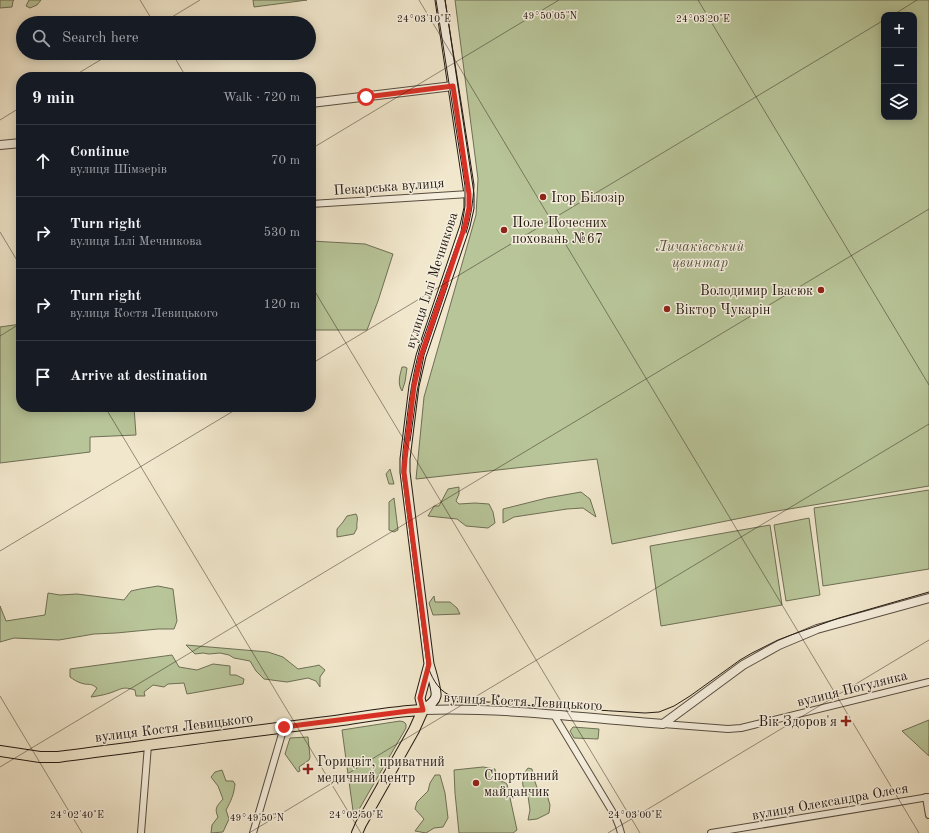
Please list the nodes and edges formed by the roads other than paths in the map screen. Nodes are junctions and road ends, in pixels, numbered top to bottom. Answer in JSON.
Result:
{"nodes":[{"id":1,"x":440,"y":0,"type":"edge"},
{"id":2,"x":453,"y":86,"type":"junction"},
{"id":3,"x":316,"y":102,"type":"edge"},
{"id":4,"x":16,"y":144,"type":"edge"},
{"id":5,"x":0,"y":146,"type":"edge"},
{"id":6,"x":469,"y":194,"type":"junction"},
{"id":7,"x":316,"y":204,"type":"edge"},
{"id":8,"x":929,"y":598,"type":"edge"},
{"id":9,"x":429,"y":664,"type":"junction"},
{"id":10,"x":929,"y":682,"type":"edge"},
{"id":11,"x":423,"y":710,"type":"junction"},
{"id":12,"x":554,"y":715,"type":"junction"},
{"id":13,"x":663,"y":724,"type":"junction"},
{"id":14,"x":284,"y":727,"type":"junction"},
{"id":15,"x":148,"y":745,"type":"junction"},
{"id":16,"x":0,"y":751,"type":"edge"},
{"id":17,"x":927,"y":797,"type":"edge"},
{"id":18,"x":929,"y":815,"type":"edge"},
{"id":19,"x":141,"y":833,"type":"edge"},
{"id":20,"x":254,"y":833,"type":"edge"},
{"id":21,"x":357,"y":833,"type":"edge"},
{"id":22,"x":621,"y":833,"type":"edge"},
{"id":23,"x":711,"y":833,"type":"edge"}],
"edges":[{"from":1,"to":2,"type":"main road","name":"вулиця Іллі Мечникова"},
{"from":2,"to":3,"type":"street"},
{"from":2,"to":6,"type":"main road","name":"вулиця Іллі Мечникова"},
{"from":4,"to":5,"type":"street"},
{"from":6,"to":7,"type":"street","name":"Пекарська вулиця"},
{"from":6,"to":9,"type":"main road","name":"вулиця Іллі Мечникова"},
{"from":8,"to":13,"type":"street"},
{"from":9,"to":11,"type":"main road","name":"вулиця Іллі Мечникова"},
{"from":9,"to":11,"type":"main road","name":"вулиця Іллі Мечникова"},
{"from":10,"to":13,"type":"street","name":"вулиця Погулянка"},
{"from":11,"to":12,"type":"street","name":"вулиця Костя Левицького"},
{"from":11,"to":14,"type":"main road","name":"вулиця Костя Левицького"},
{"from":11,"to":21,"type":"main road"},
{"from":12,"to":13,"type":"street","name":"вулиця Костя Левицького"},
{"from":12,"to":22,"type":"street"},
{"from":14,"to":15,"type":"main road","name":"вулиця Костя Левицького"},
{"from":14,"to":20,"type":"street"},
{"from":15,"to":16,"type":"main road","name":"вулиця Костя Левицького"},
{"from":15,"to":19,"type":"street"},
{"from":17,"to":18,"type":"street"},
{"from":17,"to":23,"type":"street","name":"вулиця Олександра Олеся"}]}
